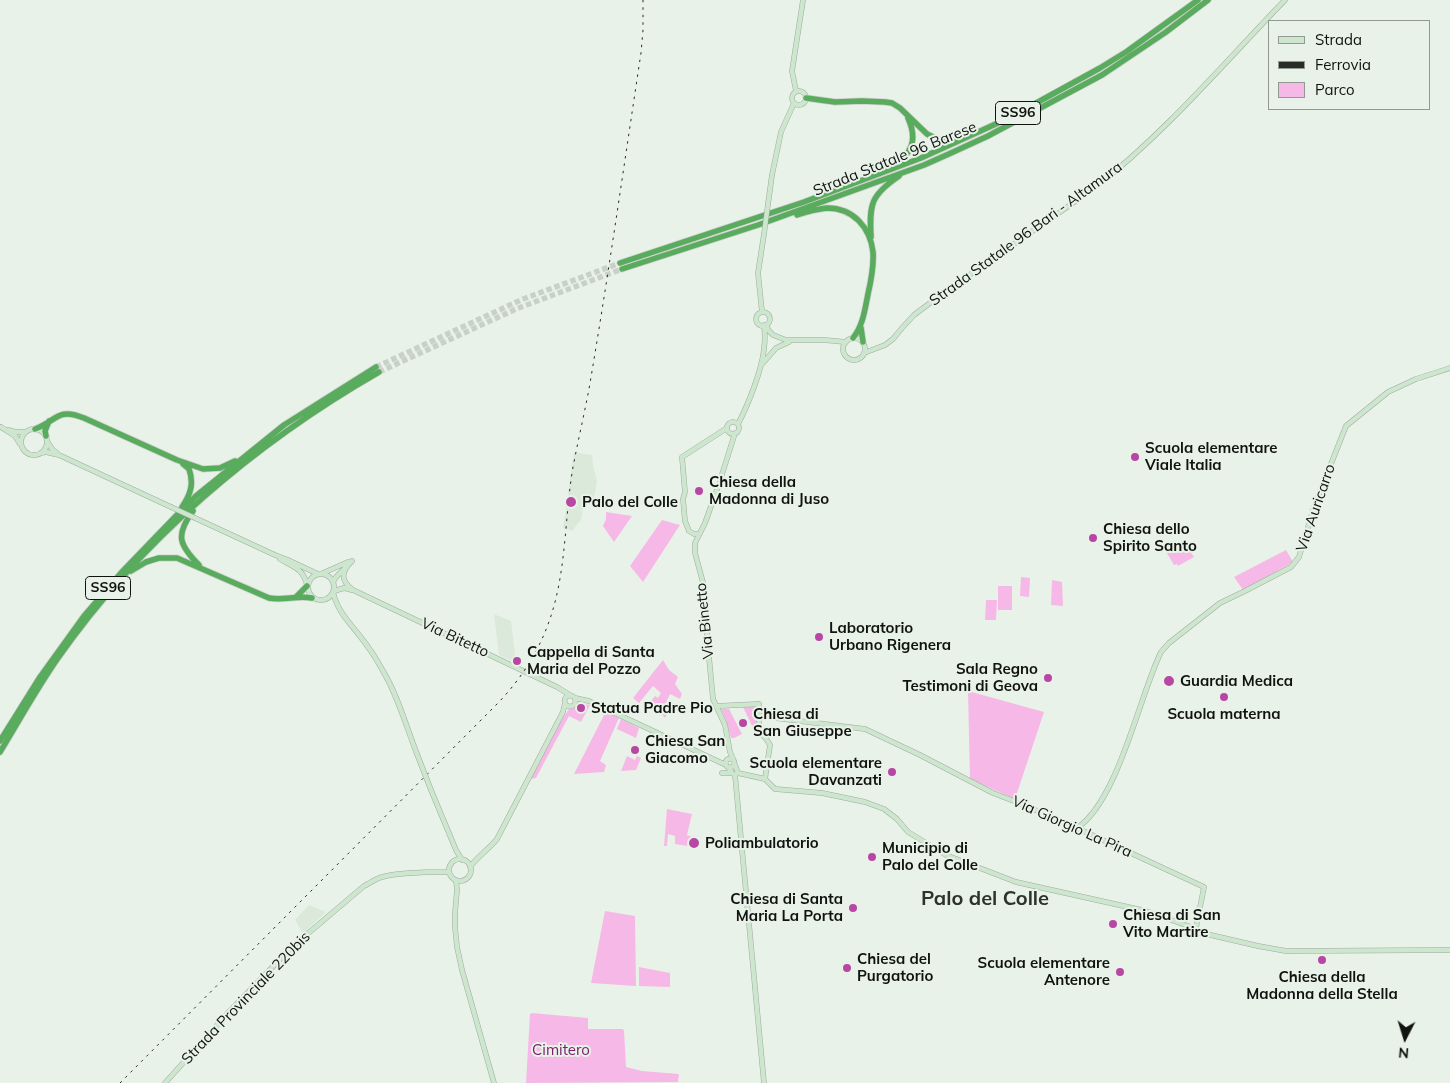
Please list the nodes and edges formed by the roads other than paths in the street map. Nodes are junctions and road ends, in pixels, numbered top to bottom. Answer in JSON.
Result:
{"nodes":[{"id":1,"x":803,"y":0,"type":"edge"},
{"id":2,"x":1198,"y":0,"type":"edge"},
{"id":3,"x":1208,"y":0,"type":"edge"},
{"id":4,"x":1285,"y":0,"type":"edge"},
{"id":5,"x":1164,"y":29,"type":"junction"},
{"id":6,"x":796,"y":91,"type":"junction"},
{"id":7,"x":806,"y":98,"type":"junction"},
{"id":8,"x":794,"y":103,"type":"junction"},
{"id":9,"x":907,"y":116,"type":"junction"},
{"id":10,"x":975,"y":134,"type":"junction"},
{"id":11,"x":924,"y":165,"type":"junction"},
{"id":12,"x":865,"y":180,"type":"junction"},
{"id":13,"x":758,"y":225,"type":"junction"},
{"id":14,"x":871,"y":243,"type":"junction"},
{"id":15,"x":762,"y":312,"type":"junction"},
{"id":16,"x":765,"y":325,"type":"junction"},
{"id":17,"x":861,"y":326,"type":"junction"},
{"id":18,"x":853,"y":338,"type":"junction"},
{"id":19,"x":824,"y":340,"type":"junction"},
{"id":20,"x":796,"y":341,"type":"junction"},
{"id":21,"x":846,"y":342,"type":"junction"},
{"id":22,"x":864,"y":344,"type":"junction"},
{"id":23,"x":875,"y":348,"type":"junction"},
{"id":24,"x":844,"y":350,"type":"junction"},
{"id":25,"x":864,"y":353,"type":"junction"},
{"id":26,"x":761,"y":366,"type":"junction"},
{"id":27,"x":1450,"y":368,"type":"edge"},
{"id":28,"x":49,"y":421,"type":"junction"},
{"id":29,"x":738,"y":424,"type":"junction"},
{"id":30,"x":0,"y":427,"type":"edge"},
{"id":31,"x":727,"y":428,"type":"junction"},
{"id":32,"x":35,"y":429,"type":"junction"},
{"id":33,"x":25,"y":432,"type":"junction"},
{"id":34,"x":735,"y":433,"type":"junction"},
{"id":35,"x":46,"y":438,"type":"junction"},
{"id":36,"x":21,"y":445,"type":"junction"},
{"id":37,"x":42,"y":453,"type":"junction"},
{"id":38,"x":59,"y":454,"type":"junction"},
{"id":39,"x":242,"y":458,"type":"junction"},
{"id":40,"x":177,"y":460,"type":"junction"},
{"id":41,"x":202,"y":499,"type":"junction"},
{"id":42,"x":175,"y":517,"type":"junction"},
{"id":43,"x":699,"y":534,"type":"junction"},
{"id":44,"x":274,"y":555,"type":"junction"},
{"id":45,"x":346,"y":566,"type":"junction"},
{"id":46,"x":200,"y":567,"type":"junction"},
{"id":47,"x":319,"y":574,"type":"junction"},
{"id":48,"x":123,"y":577,"type":"junction"},
{"id":49,"x":333,"y":583,"type":"junction"},
{"id":50,"x":307,"y":586,"type":"junction"},
{"id":51,"x":349,"y":586,"type":"junction"},
{"id":52,"x":353,"y":590,"type":"junction"},
{"id":53,"x":333,"y":592,"type":"junction"},
{"id":54,"x":296,"y":597,"type":"junction"},
{"id":55,"x":312,"y":598,"type":"junction"},
{"id":56,"x":325,"y":600,"type":"junction"},
{"id":57,"x":336,"y":604,"type":"junction"},
{"id":58,"x":557,"y":686,"type":"junction"},
{"id":59,"x":573,"y":698,"type":"junction"},
{"id":60,"x":566,"y":703,"type":"junction"},
{"id":61,"x":717,"y":706,"type":"junction"},
{"id":62,"x":759,"y":716,"type":"junction"},
{"id":63,"x":0,"y":741,"type":"edge"},
{"id":64,"x":0,"y":752,"type":"edge"},
{"id":65,"x":729,"y":763,"type":"junction"},
{"id":66,"x":735,"y":774,"type":"junction"},
{"id":67,"x":765,"y":779,"type":"junction"},
{"id":68,"x":1077,"y":828,"type":"junction"},
{"id":69,"x":456,"y":850,"type":"junction"},
{"id":70,"x":455,"y":860,"type":"junction"},
{"id":71,"x":464,"y":860,"type":"junction"},
{"id":72,"x":475,"y":861,"type":"junction"},
{"id":73,"x":470,"y":867,"type":"junction"},
{"id":74,"x":450,"y":870,"type":"junction"},
{"id":75,"x":456,"y":880,"type":"junction"},
{"id":76,"x":463,"y":880,"type":"junction"},
{"id":77,"x":457,"y":890,"type":"junction"},
{"id":78,"x":1195,"y":933,"type":"junction"},
{"id":79,"x":1450,"y":950,"type":"edge"},
{"id":80,"x":165,"y":1083,"type":"edge"},
{"id":81,"x":494,"y":1083,"type":"edge"},
{"id":82,"x":764,"y":1083,"type":"edge"}],
"edges":[{"from":1,"to":6,"type":"street"},
{"from":2,"to":5,"type":"highway","name":"Strada Statale 96 Barese","number":"SS96"},
{"from":3,"to":5,"type":"highway","name":"Strada Statale 96 Barese","number":"SS96"},
{"from":4,"to":23,"type":"street","name":"Strada Statale 96 Bari - Altamura"},
{"from":5,"to":10,"type":"highway","name":"Strada Statale 96 Barese","number":"SS96"},
{"from":5,"to":11,"type":"highway","name":"Strada Statale 96 Barese","number":"SS96"},
{"from":6,"to":7,"type":"street"},
{"from":6,"to":8,"type":"street"},
{"from":7,"to":8,"type":"street"},
{"from":7,"to":9,"type":"highway"},
{"from":8,"to":15,"type":"street","bridge":true},
{"from":9,"to":10,"type":"highway"},
{"from":9,"to":12,"type":"highway"},
{"from":10,"to":12,"type":"highway","name":"Strada Statale 96 Barese","number":"SS96"},
{"from":11,"to":13,"type":"highway","name":"Strada Statale 96 Barese","number":"SS96"},
{"from":11,"to":14,"type":"highway"},
{"from":12,"to":13,"type":"highway","name":"Strada Statale 96 Barese","number":"SS96"},
{"from":13,"to":14,"type":"highway"},
{"from":14,"to":17,"type":"highway"},
{"from":15,"to":16,"type":"street"},
{"from":15,"to":16,"type":"street"},
{"from":16,"to":20,"type":"street"},
{"from":16,"to":26,"type":"street"},
{"from":17,"to":18,"type":"highway"},
{"from":17,"to":22,"type":"highway"},
{"from":18,"to":21,"type":"street"},
{"from":18,"to":22,"type":"street"},
{"from":19,"to":20,"type":"street"},
{"from":19,"to":21,"type":"street"},
{"from":19,"to":24,"type":"street"},
{"from":20,"to":26,"type":"street"},
{"from":21,"to":24,"type":"street"},
{"from":22,"to":23,"type":"street"},
{"from":22,"to":25,"type":"street"},
{"from":23,"to":25,"type":"street"},
{"from":24,"to":25,"type":"street"},
{"from":26,"to":29,"type":"street"},
{"from":27,"to":68,"type":"street","name":"Via Auricarro"},
{"from":28,"to":32,"type":"highway"},
{"from":28,"to":35,"type":"highway"},
{"from":28,"to":40,"type":"highway"},
{"from":29,"to":31,"type":"street"},
{"from":29,"to":34,"type":"street"},
{"from":30,"to":33,"type":"street"},
{"from":30,"to":36,"type":"street"},
{"from":31,"to":34,"type":"street"},
{"from":31,"to":43,"type":"street"},
{"from":32,"to":33,"type":"street"},
{"from":32,"to":35,"type":"street"},
{"from":33,"to":36,"type":"street"},
{"from":34,"to":43,"type":"street","name":"Via Binetto"},
{"from":35,"to":37,"type":"street"},
{"from":35,"to":38,"type":"street"},
{"from":36,"to":37,"type":"street"},
{"from":37,"to":38,"type":"street"},
{"from":38,"to":44,"type":"street","bridge":true},
{"from":39,"to":40,"type":"highway"},
{"from":39,"to":41,"type":"highway"},
{"from":39,"to":42,"type":"highway","number":"SS96"},
{"from":40,"to":42,"type":"highway"},
{"from":41,"to":46,"type":"highway"},
{"from":41,"to":48,"type":"highway"},
{"from":42,"to":63,"type":"highway","number":"SS96"},
{"from":43,"to":61,"type":"street","name":"Via Binetto"},
{"from":44,"to":47,"type":"street"},
{"from":44,"to":50,"type":"street"},
{"from":45,"to":47,"type":"street"},
{"from":45,"to":49,"type":"street"},
{"from":45,"to":51,"type":"street"},
{"from":46,"to":48,"type":"highway"},
{"from":46,"to":54,"type":"highway"},
{"from":47,"to":49,"type":"street"},
{"from":47,"to":50,"type":"street"},
{"from":48,"to":64,"type":"highway"},
{"from":49,"to":51,"type":"street"},
{"from":49,"to":53,"type":"street"},
{"from":50,"to":54,"type":"highway"},
{"from":50,"to":55,"type":"street"},
{"from":51,"to":52,"type":"street"},
{"from":52,"to":53,"type":"street"},
{"from":52,"to":58,"type":"street","name":"Via Bitetto"},
{"from":53,"to":56,"type":"street"},
{"from":53,"to":57,"type":"street"},
{"from":54,"to":55,"type":"highway"},
{"from":55,"to":56,"type":"street"},
{"from":56,"to":57,"type":"street"},
{"from":57,"to":69,"type":"street","bridge":true},
{"from":58,"to":59,"type":"street","name":"Via Bitetto"},
{"from":58,"to":60,"type":"street"},
{"from":59,"to":60,"type":"street"},
{"from":59,"to":60,"type":"street"},
{"from":59,"to":65,"type":"street"},
{"from":60,"to":72,"type":"street"},
{"from":61,"to":62,"type":"street"},
{"from":61,"to":65,"type":"street","name":"Via Binetto"},
{"from":62,"to":67,"type":"street"},
{"from":62,"to":68,"type":"street","name":"Via Giorgio La Pira"},
{"from":65,"to":66,"type":"street"},
{"from":65,"to":66,"type":"street"},
{"from":66,"to":67,"type":"street"},
{"from":66,"to":82,"type":"street"},
{"from":67,"to":78,"type":"street"},
{"from":68,"to":78,"type":"street","name":"Via Giorgio La Pira"},
{"from":69,"to":70,"type":"street"},
{"from":69,"to":71,"type":"street"},
{"from":70,"to":71,"type":"street"},
{"from":70,"to":74,"type":"street"},
{"from":71,"to":72,"type":"street"},
{"from":71,"to":73,"type":"street"},
{"from":72,"to":73,"type":"street"},
{"from":73,"to":76,"type":"street"},
{"from":74,"to":75,"type":"street"},
{"from":74,"to":80,"type":"street","name":"Strada Provinciale 220bis"},
{"from":75,"to":76,"type":"street"},
{"from":75,"to":77,"type":"street"},
{"from":76,"to":77,"type":"street"},
{"from":77,"to":81,"type":"street"},
{"from":78,"to":79,"type":"street"}]}
